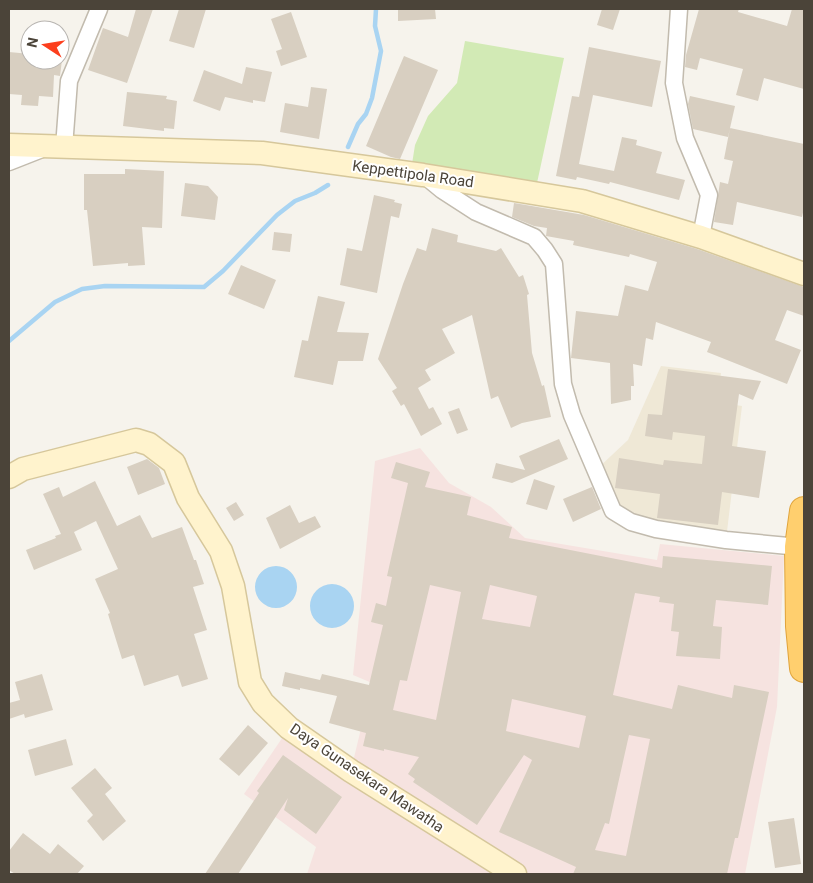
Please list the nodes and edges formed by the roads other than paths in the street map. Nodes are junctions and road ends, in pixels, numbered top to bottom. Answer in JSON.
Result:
{"nodes":[{"id":1,"x":99,"y":9,"type":"edge"},
{"id":2,"x":679,"y":9,"type":"edge"},
{"id":3,"x":9,"y":146,"type":"edge"},
{"id":4,"x":55,"y":147,"type":"junction"},
{"id":5,"x":9,"y":162,"type":"edge"},
{"id":6,"x":423,"y":174,"type":"junction"},
{"id":7,"x":702,"y":237,"type":"junction"},
{"id":8,"x":804,"y":274,"type":"edge"},
{"id":9,"x":9,"y":477,"type":"edge"},
{"id":10,"x":804,"y":511,"type":"edge"},
{"id":11,"x":799,"y":547,"type":"junction"},
{"id":12,"x":802,"y":627,"type":"edge"},
{"id":13,"x":804,"y":668,"type":"edge"},
{"id":14,"x":515,"y":874,"type":"edge"}],
"edges":[{"from":1,"to":4,"type":"street"},
{"from":2,"to":7,"type":"street"},
{"from":3,"to":4,"type":"main road","name":"Keppettipola Road"},
{"from":4,"to":5,"type":"street"},
{"from":4,"to":6,"type":"main road","name":"Keppettipola Road"},
{"from":6,"to":7,"type":"main road","name":"Keppettipola Road"},
{"from":6,"to":11,"type":"street"},
{"from":7,"to":8,"type":"main road","name":"Keppettipola Road"},
{"from":9,"to":14,"type":"main road","name":"Daya Gunasekara Mawatha"},
{"from":10,"to":11,"type":"highway"},
{"from":11,"to":12,"type":"highway"},
{"from":12,"to":13,"type":"highway"}]}
